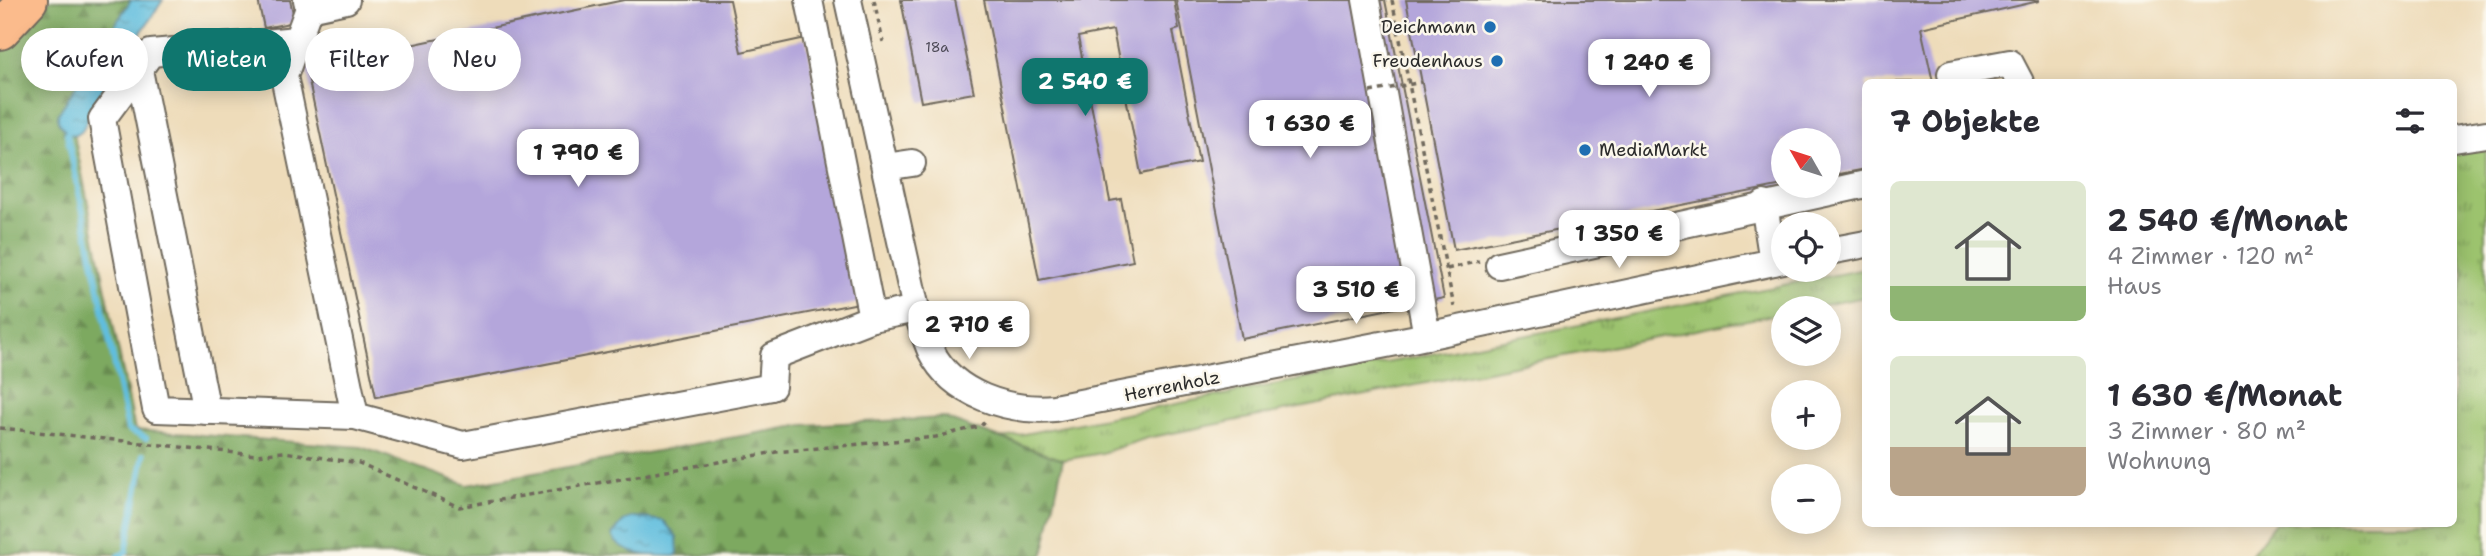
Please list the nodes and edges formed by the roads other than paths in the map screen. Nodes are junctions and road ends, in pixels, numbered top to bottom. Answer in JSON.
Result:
{"nodes":[{"id":1,"x":28,"y":0,"type":"edge"},
{"id":2,"x":346,"y":0,"type":"edge"},
{"id":3,"x":809,"y":0,"type":"edge"},
{"id":4,"x":848,"y":0,"type":"edge"},
{"id":5,"x":1366,"y":0,"type":"edge"},
{"id":6,"x":308,"y":4,"type":"edge"},
{"id":7,"x":0,"y":30,"type":"edge"},
{"id":8,"x":297,"y":40,"type":"junction"},
{"id":9,"x":148,"y":57,"type":"edge"},
{"id":10,"x":1951,"y":74,"type":"dead end"},
{"id":11,"x":2018,"y":79,"type":"edge"},
{"id":12,"x":123,"y":91,"type":"edge"},
{"id":13,"x":143,"y":91,"type":"edge"},
{"id":14,"x":2486,"y":134,"type":"edge"},
{"id":15,"x":2457,"y":139,"type":"edge"},
{"id":16,"x":912,"y":163,"type":"dead end"},
{"id":17,"x":885,"y":167,"type":"junction"},
{"id":18,"x":1862,"y":185,"type":"edge"},
{"id":19,"x":1764,"y":204,"type":"junction"},
{"id":20,"x":1771,"y":232,"type":"edge"},
{"id":21,"x":1862,"y":245,"type":"edge"},
{"id":22,"x":1841,"y":249,"type":"edge"},
{"id":23,"x":1771,"y":262,"type":"edge"},
{"id":24,"x":1499,"y":265,"type":"road end"},
{"id":25,"x":916,"y":309,"type":"junction"},
{"id":26,"x":872,"y":318,"type":"junction"},
{"id":27,"x":1427,"y":336,"type":"junction"},
{"id":28,"x":207,"y":411,"type":"junction"},
{"id":29,"x":355,"y":416,"type":"junction"}],
"edges":[{"from":1,"to":7,"type":"highway"},
{"from":2,"to":6,"type":"street"},
{"from":3,"to":26,"type":"street"},
{"from":4,"to":17,"type":"street","name":"Herrenholz"},
{"from":5,"to":27,"type":"street"},
{"from":6,"to":8,"type":"street"},
{"from":8,"to":9,"type":"street"},
{"from":8,"to":29,"type":"street"},
{"from":10,"to":11,"type":"street"},
{"from":12,"to":28,"type":"street"},
{"from":13,"to":28,"type":"street"},
{"from":14,"to":15,"type":"street"},
{"from":16,"to":17,"type":"street"},
{"from":17,"to":25,"type":"street","name":"Herrenholz"},
{"from":18,"to":19,"type":"street"},
{"from":19,"to":20,"type":"street"},
{"from":19,"to":24,"type":"street"},
{"from":21,"to":22,"type":"street"},
{"from":23,"to":27,"type":"street","name":"Herrenholz"},
{"from":25,"to":26,"type":"street"},
{"from":25,"to":27,"type":"street","name":"Herrenholz"},
{"from":26,"to":29,"type":"street"},
{"from":28,"to":29,"type":"street"}]}
